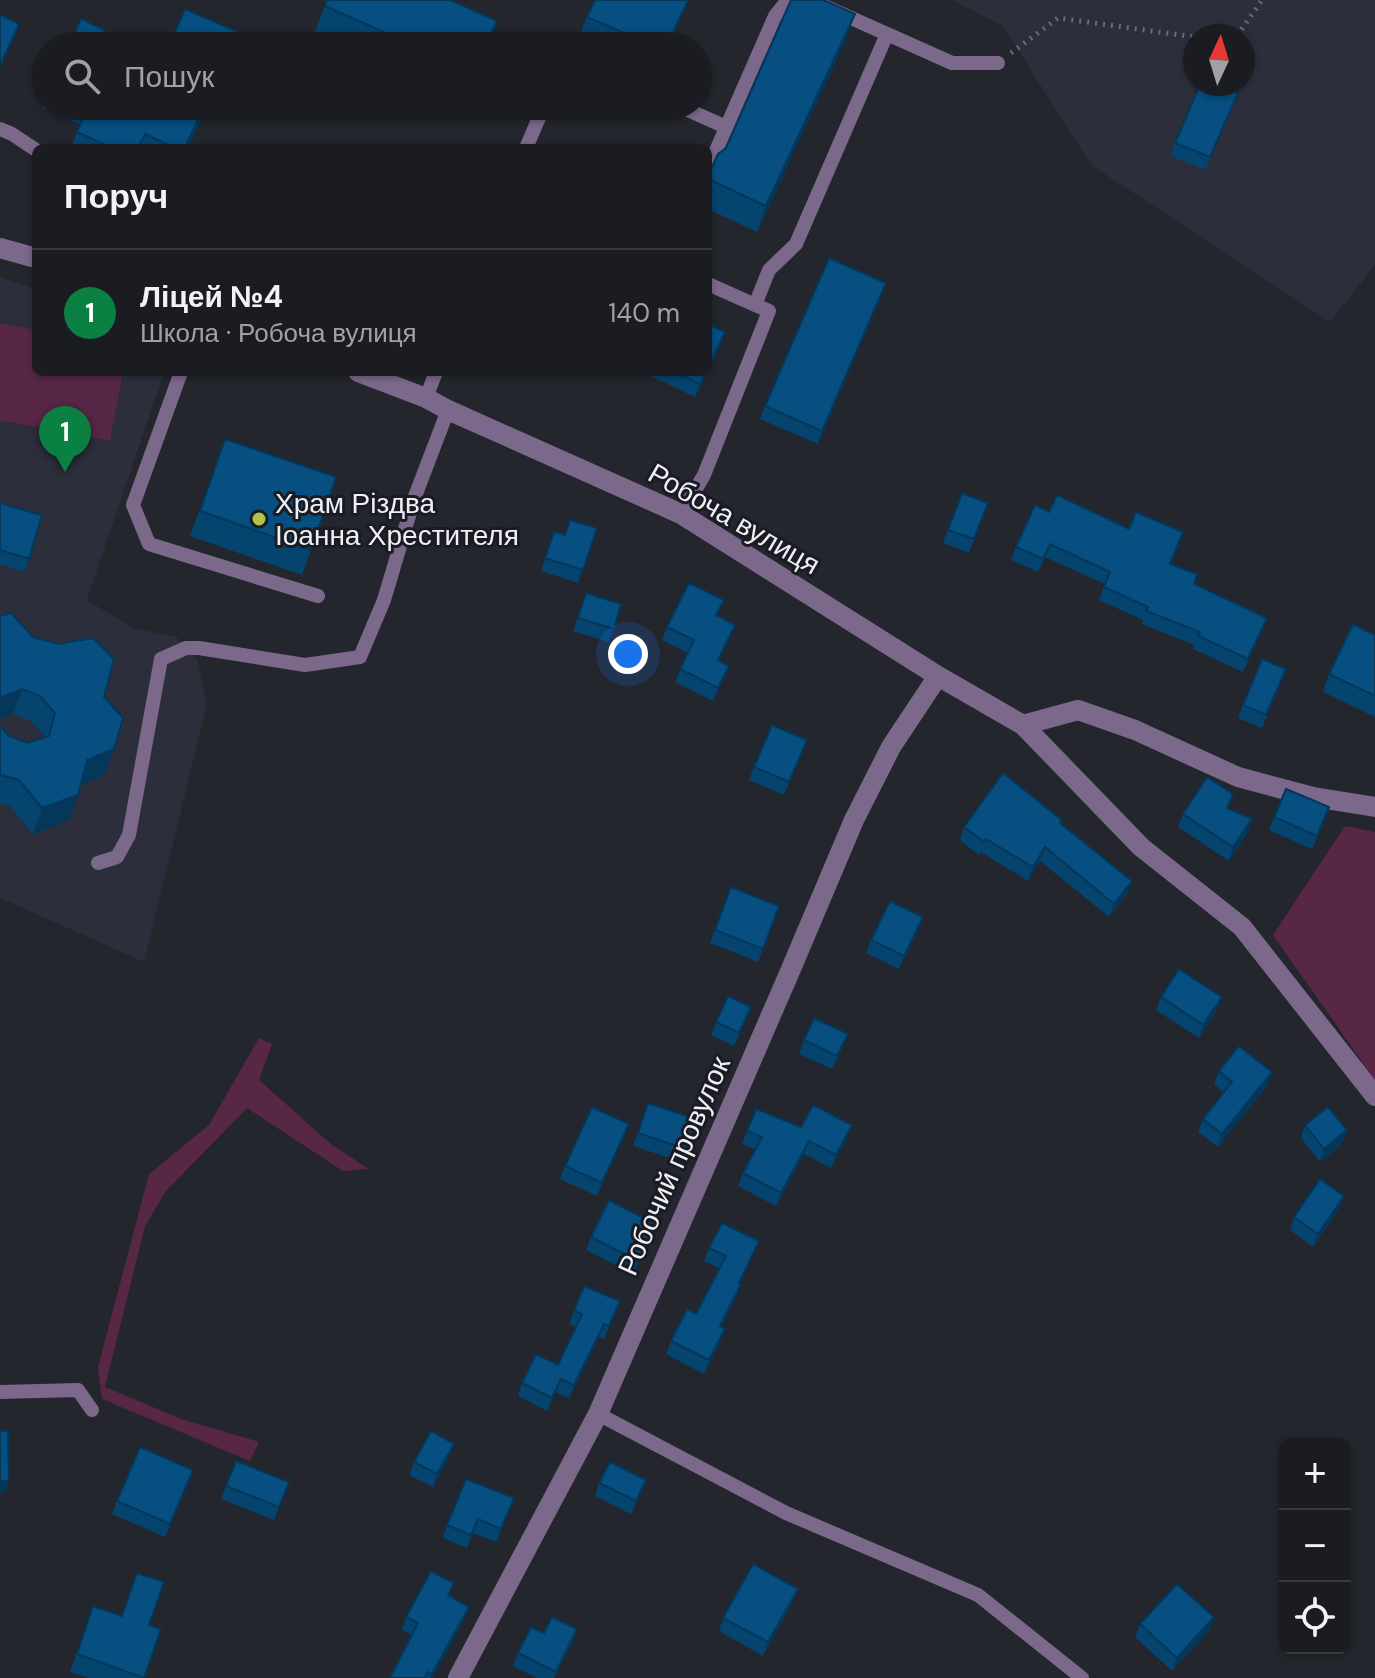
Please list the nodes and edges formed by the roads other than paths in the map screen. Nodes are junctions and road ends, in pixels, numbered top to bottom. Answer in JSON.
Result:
{"nodes":[{"id":1,"x":788,"y":0,"type":"edge"},
{"id":2,"x":811,"y":0,"type":"edge"},
{"id":3,"x":887,"y":34,"type":"junction"},
{"id":4,"x":998,"y":63,"type":"road end"},
{"id":5,"x":538,"y":120,"type":"edge"},
{"id":6,"x":710,"y":120,"type":"edge"},
{"id":7,"x":726,"y":127,"type":"junction"},
{"id":8,"x":0,"y":129,"type":"edge"},
{"id":9,"x":528,"y":144,"type":"edge"},
{"id":10,"x":32,"y":147,"type":"edge"},
{"id":11,"x":712,"y":160,"type":"edge"},
{"id":12,"x":0,"y":248,"type":"edge"},
{"id":13,"x":32,"y":257,"type":"edge"},
{"id":14,"x":712,"y":286,"type":"edge"},
{"id":15,"x":755,"y":305,"type":"junction"},
{"id":16,"x":180,"y":376,"type":"edge"},
{"id":17,"x":368,"y":376,"type":"edge"},
{"id":18,"x":434,"y":376,"type":"edge"},
{"id":19,"x":426,"y":398,"type":"junction"},
{"id":20,"x":448,"y":410,"type":"junction"},
{"id":21,"x":681,"y":514,"type":"junction"},
{"id":22,"x":318,"y":596,"type":"dead end"},
{"id":23,"x":938,"y":676,"type":"junction"},
{"id":24,"x":1023,"y":725,"type":"junction"},
{"id":25,"x":1375,"y":807,"type":"edge"},
{"id":26,"x":98,"y":863,"type":"dead end"},
{"id":27,"x":1375,"y":1096,"type":"edge"},
{"id":28,"x":0,"y":1392,"type":"edge"},
{"id":29,"x":92,"y":1410,"type":"dead end"},
{"id":30,"x":598,"y":1414,"type":"junction"},
{"id":31,"x":458,"y":1678,"type":"edge"},
{"id":32,"x":1082,"y":1678,"type":"edge"}],
"edges":[{"from":1,"to":7,"type":"lane"},
{"from":2,"to":3,"type":"lane"},
{"from":3,"to":4,"type":"lane"},
{"from":3,"to":15,"type":"lane"},
{"from":5,"to":9,"type":"lane"},
{"from":6,"to":7,"type":"lane"},
{"from":7,"to":11,"type":"lane"},
{"from":8,"to":10,"type":"lane"},
{"from":12,"to":13,"type":"street"},
{"from":14,"to":15,"type":"lane"},
{"from":15,"to":21,"type":"lane"},
{"from":16,"to":22,"type":"lane"},
{"from":17,"to":19,"type":"street","name":"Робоча вулиця"},
{"from":18,"to":19,"type":"lane"},
{"from":19,"to":20,"type":"street","name":"Робоча вулиця"},
{"from":20,"to":21,"type":"street","name":"Робоча вулиця"},
{"from":20,"to":26,"type":"lane"},
{"from":21,"to":23,"type":"street","name":"Робоча вулиця"},
{"from":23,"to":24,"type":"street","name":"Робоча вулиця"},
{"from":23,"to":30,"type":"street","name":"Робочий провулок"},
{"from":24,"to":25,"type":"street"},
{"from":24,"to":27,"type":"street","name":"Робоча вулиця"},
{"from":28,"to":29,"type":"lane"},
{"from":30,"to":31,"type":"street","name":"Робочий провулок"},
{"from":30,"to":32,"type":"lane"}]}
